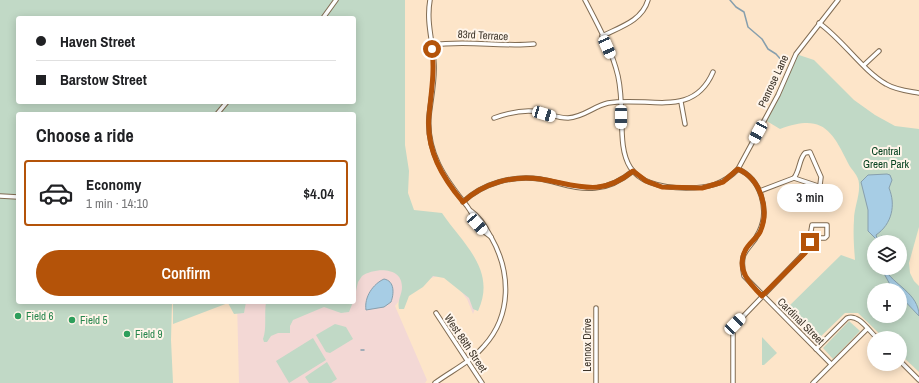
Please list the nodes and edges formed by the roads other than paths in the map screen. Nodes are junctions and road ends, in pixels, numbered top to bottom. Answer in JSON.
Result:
{"nodes":[{"id":1,"x":336,"y":0,"type":"edge"},
{"id":2,"x":430,"y":0,"type":"edge"},
{"id":3,"x":585,"y":0,"type":"edge"},
{"id":4,"x":648,"y":0,"type":"edge"},
{"id":5,"x":838,"y":0,"type":"edge"},
{"id":6,"x":324,"y":16,"type":"edge"},
{"id":7,"x":819,"y":24,"type":"junction"},
{"id":8,"x":602,"y":36,"type":"junction"},
{"id":9,"x":534,"y":44,"type":"dead end"},
{"id":10,"x":432,"y":45,"type":"junction"},
{"id":11,"x":879,"y":51,"type":"dead end"},
{"id":12,"x":864,"y":65,"type":"junction"},
{"id":13,"x":713,"y":72,"type":"dead end"},
{"id":14,"x":919,"y":93,"type":"edge"},
{"id":15,"x":621,"y":102,"type":"junction"},
{"id":16,"x":681,"y":102,"type":"junction"},
{"id":17,"x":225,"y":104,"type":"edge"},
{"id":18,"x":219,"y":112,"type":"edge"},
{"id":19,"x":494,"y":118,"type":"dead end"},
{"id":20,"x":685,"y":124,"type":"dead end"},
{"id":21,"x":738,"y":169,"type":"junction"},
{"id":22,"x":633,"y":171,"type":"junction"},
{"id":23,"x":794,"y":178,"type":"junction"},
{"id":24,"x":760,"y":191,"type":"junction"},
{"id":25,"x":0,"y":196,"type":"edge"},
{"id":26,"x":16,"y":197,"type":"edge"},
{"id":27,"x":463,"y":202,"type":"junction"},
{"id":28,"x":811,"y":238,"type":"junction"},
{"id":29,"x":762,"y":296,"type":"junction"},
{"id":30,"x":596,"y":308,"type":"dead end"},
{"id":31,"x":436,"y":313,"type":"dead end"},
{"id":32,"x":867,"y":328,"type":"junction"},
{"id":33,"x":870,"y":331,"type":"edge"},
{"id":34,"x":816,"y":349,"type":"junction"},
{"id":35,"x":467,"y":361,"type":"junction"},
{"id":36,"x":831,"y":364,"type":"junction"},
{"id":37,"x":907,"y":368,"type":"edge"},
{"id":38,"x":919,"y":380,"type":"edge"},
{"id":39,"x":434,"y":383,"type":"edge"},
{"id":40,"x":482,"y":383,"type":"edge"},
{"id":41,"x":596,"y":383,"type":"edge"},
{"id":42,"x":733,"y":383,"type":"edge"},
{"id":43,"x":813,"y":383,"type":"edge"}],
"edges":[{"from":1,"to":6,"type":"street"},
{"from":2,"to":10,"type":"street"},
{"from":3,"to":8,"type":"street"},
{"from":4,"to":8,"type":"street"},
{"from":5,"to":7,"type":"street","name":"Penrose Lane"},
{"from":7,"to":12,"type":"street"},
{"from":7,"to":21,"type":"street","name":"Penrose Lane"},
{"from":8,"to":15,"type":"street"},
{"from":9,"to":10,"type":"street","name":"83rd Terrace"},
{"from":10,"to":27,"type":"street"},
{"from":11,"to":12,"type":"street"},
{"from":12,"to":14,"type":"street"},
{"from":13,"to":16,"type":"street"},
{"from":15,"to":16,"type":"street"},
{"from":15,"to":19,"type":"street"},
{"from":15,"to":22,"type":"street"},
{"from":16,"to":20,"type":"street"},
{"from":17,"to":18,"type":"street"},
{"from":21,"to":22,"type":"street","name":"Penrose Lane"},
{"from":21,"to":24,"type":"street"},
{"from":22,"to":27,"type":"street"},
{"from":23,"to":23,"type":"street"},
{"from":23,"to":24,"type":"street"},
{"from":24,"to":29,"type":"street","name":"Cardinal Street"},
{"from":25,"to":26,"type":"street"},
{"from":27,"to":35,"type":"street"},
{"from":28,"to":28,"type":"street"},
{"from":28,"to":29,"type":"street"},
{"from":29,"to":34,"type":"street","name":"Cardinal Street"},
{"from":29,"to":42,"type":"street"},
{"from":30,"to":41,"type":"street","name":"Lennox Drive"},
{"from":31,"to":35,"type":"street","name":"West 86th Street"},
{"from":32,"to":33,"type":"street"},
{"from":32,"to":34,"type":"street"},
{"from":32,"to":36,"type":"street"},
{"from":34,"to":36,"type":"street","name":"Cardinal Street"},
{"from":35,"to":39,"type":"street"},
{"from":35,"to":40,"type":"street","name":"West 86th Street"},
{"from":36,"to":43,"type":"street"},
{"from":37,"to":38,"type":"street"}]}
